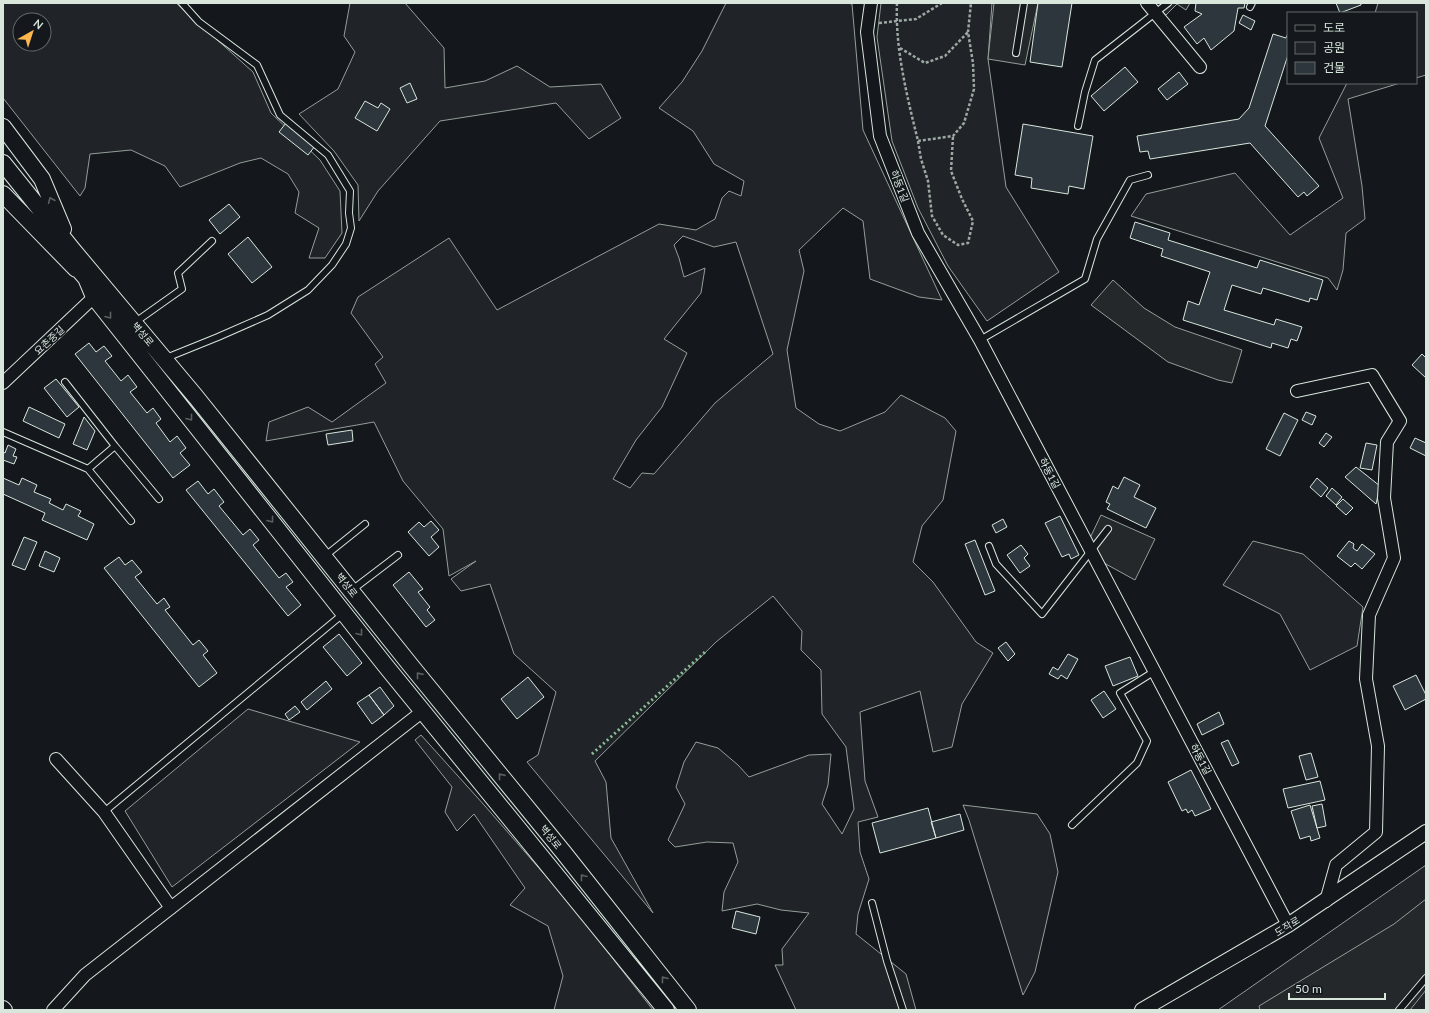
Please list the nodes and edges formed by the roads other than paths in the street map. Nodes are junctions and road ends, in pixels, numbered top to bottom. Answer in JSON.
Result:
{"nodes":[{"id":1,"x":182,"y":3,"type":"edge"},
{"id":2,"x":871,"y":3,"type":"edge"},
{"id":3,"x":1024,"y":3,"type":"edge"},
{"id":4,"x":1147,"y":3,"type":"edge"},
{"id":5,"x":1168,"y":3,"type":"edge"},
{"id":6,"x":1156,"y":14,"type":"junction"},
{"id":7,"x":1016,"y":53,"type":"dead end"},
{"id":8,"x":1200,"y":67,"type":"dead end"},
{"id":9,"x":1078,"y":126,"type":"dead end"},
{"id":10,"x":3,"y":128,"type":"edge"},
{"id":11,"x":3,"y":163,"type":"edge"},
{"id":12,"x":3,"y":173,"type":"edge"},
{"id":13,"x":1148,"y":176,"type":"dead end"},
{"id":14,"x":3,"y":194,"type":"edge"},
{"id":15,"x":212,"y":241,"type":"dead end"},
{"id":16,"x":72,"y":249,"type":"junction"},
{"id":17,"x":86,"y":278,"type":"junction"},
{"id":18,"x":94,"y":297,"type":"junction"},
{"id":19,"x":134,"y":322,"type":"junction"},
{"id":20,"x":980,"y":340,"type":"junction"},
{"id":21,"x":164,"y":359,"type":"junction"},
{"id":22,"x":65,"y":382,"type":"dead end"},
{"id":23,"x":3,"y":383,"type":"edge"},
{"id":24,"x":1297,"y":391,"type":"dead end"},
{"id":25,"x":3,"y":432,"type":"edge"},
{"id":26,"x":115,"y":446,"type":"junction"},
{"id":27,"x":88,"y":469,"type":"junction"},
{"id":28,"x":159,"y":499,"type":"dead end"},
{"id":29,"x":131,"y":521,"type":"dead end"},
{"id":30,"x":365,"y":524,"type":"dead end"},
{"id":31,"x":1108,"y":529,"type":"dead end"},
{"id":32,"x":989,"y":546,"type":"dead end"},
{"id":33,"x":1091,"y":551,"type":"junction"},
{"id":34,"x":398,"y":555,"type":"dead end"},
{"id":35,"x":325,"y":556,"type":"junction"},
{"id":36,"x":352,"y":590,"type":"junction"},
{"id":37,"x":344,"y":613,"type":"junction"},
{"id":38,"x":1155,"y":671,"type":"junction"},
{"id":39,"x":423,"y":711,"type":"junction"},
{"id":40,"x":56,"y":758,"type":"dead end"},
{"id":41,"x":104,"y":812,"type":"junction"},
{"id":42,"x":1072,"y":825,"type":"dead end"},
{"id":43,"x":1426,"y":832,"type":"edge"},
{"id":44,"x":1326,"y":901,"type":"junction"},
{"id":45,"x":872,"y":903,"type":"dead end"},
{"id":46,"x":171,"y":908,"type":"junction"},
{"id":47,"x":1288,"y":926,"type":"junction"},
{"id":48,"x":1426,"y":978,"type":"edge"},
{"id":49,"x":53,"y":1010,"type":"edge"},
{"id":50,"x":666,"y":1010,"type":"edge"},
{"id":51,"x":688,"y":1010,"type":"edge"},
{"id":52,"x":903,"y":1010,"type":"edge"},
{"id":53,"x":1142,"y":1010,"type":"edge"},
{"id":54,"x":1399,"y":1010,"type":"edge"}],
"edges":[{"from":1,"to":21,"type":"lane"},
{"from":2,"to":20,"type":"street","name":"하동1길"},
{"from":3,"to":7,"type":"lane"},
{"from":4,"to":6,"type":"street"},
{"from":5,"to":6,"type":"lane"},
{"from":6,"to":8,"type":"street"},
{"from":6,"to":9,"type":"lane"},
{"from":16,"to":10,"type":"main road","one_way":true},
{"from":11,"to":16,"type":"main road","name":"벽성로"},
{"from":12,"to":17,"type":"main road","name":"벽성로"},
{"from":13,"to":20,"type":"lane"},
{"from":14,"to":17,"type":"main road"},
{"from":15,"to":19,"type":"lane"},
{"from":16,"to":19,"type":"main road","name":"벽성로"},
{"from":17,"to":18,"type":"main road","name":"벽성로"},
{"from":18,"to":23,"type":"street","name":"요촌중길"},
{"from":18,"to":37,"type":"main road","name":"벽성로","one_way":true},
{"from":19,"to":21,"type":"main road","name":"벽성로"},
{"from":20,"to":33,"type":"street","name":"하동1길"},
{"from":21,"to":35,"type":"main road","name":"벽성로"},
{"from":22,"to":26,"type":"lane"},
{"from":24,"to":44,"type":"street"},
{"from":25,"to":27,"type":"lane"},
{"from":26,"to":27,"type":"lane"},
{"from":26,"to":28,"type":"lane"},
{"from":27,"to":29,"type":"lane"},
{"from":30,"to":35,"type":"lane"},
{"from":31,"to":33,"type":"lane"},
{"from":32,"to":33,"type":"lane"},
{"from":33,"to":38,"type":"street","name":"하동1길"},
{"from":34,"to":36,"type":"lane"},
{"from":35,"to":36,"type":"main road","name":"벽성로"},
{"from":51,"to":36,"type":"main road","name":"벽성로","one_way":true},
{"from":37,"to":39,"type":"main road","name":"벽성로","one_way":true},
{"from":37,"to":41,"type":"lane"},
{"from":38,"to":42,"type":"lane"},
{"from":38,"to":47,"type":"street","name":"하동1길"},
{"from":39,"to":46,"type":"street"},
{"from":39,"to":50,"type":"main road","name":"벽성로"},
{"from":40,"to":41,"type":"street"},
{"from":41,"to":46,"type":"street"},
{"from":43,"to":44,"type":"street","name":"도작로"},
{"from":44,"to":47,"type":"street","name":"도작로"},
{"from":45,"to":52,"type":"lane"},
{"from":46,"to":49,"type":"street"},
{"from":47,"to":53,"type":"street","name":"도작로"},
{"from":48,"to":54,"type":"lane"}]}
